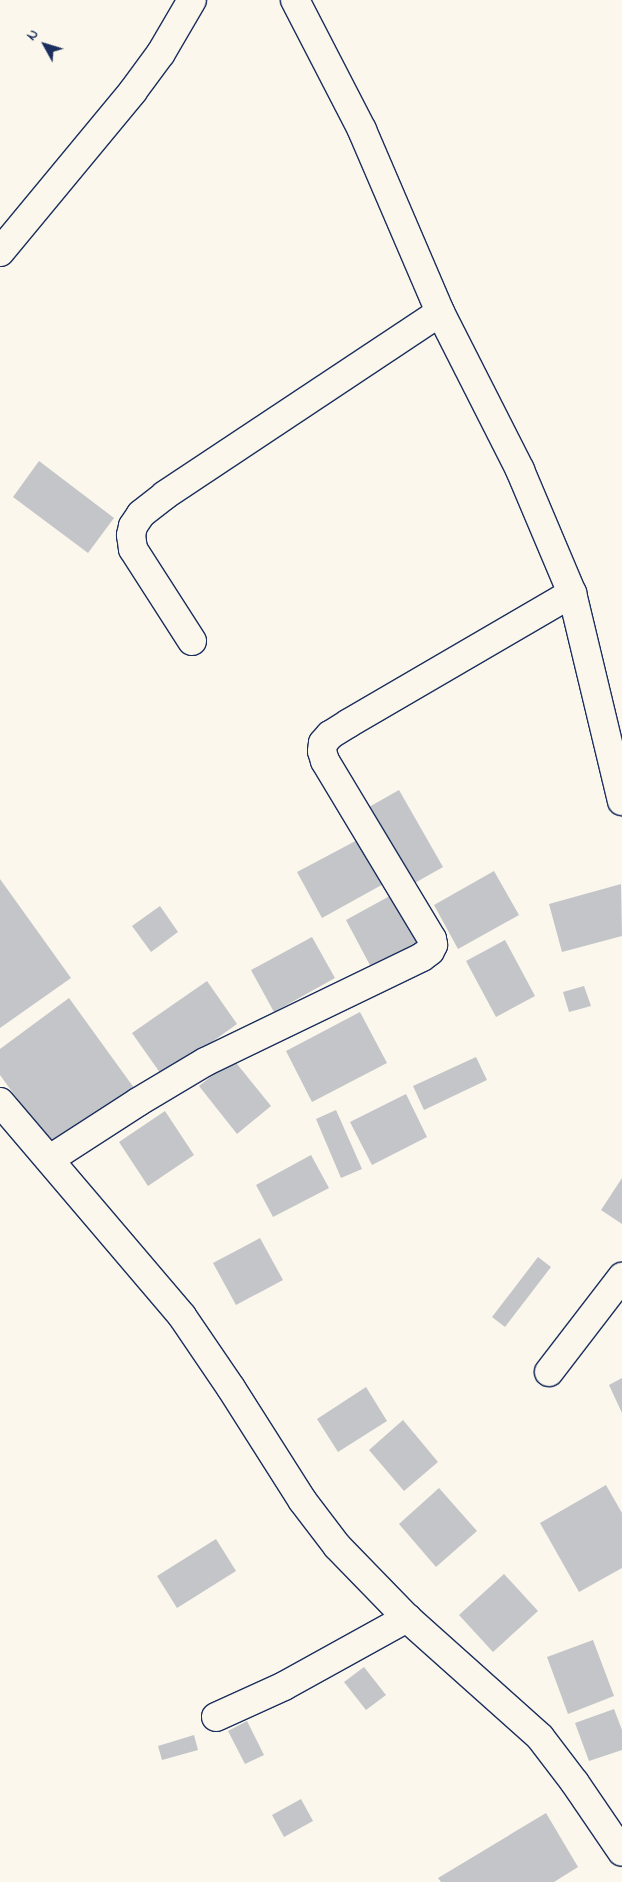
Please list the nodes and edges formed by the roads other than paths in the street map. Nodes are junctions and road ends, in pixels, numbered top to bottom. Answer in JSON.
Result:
{"nodes":[{"id":1,"x":192,"y":0,"type":"edge"},
{"id":2,"x":295,"y":0,"type":"edge"},
{"id":3,"x":0,"y":252,"type":"edge"},
{"id":4,"x":440,"y":312,"type":"junction"},
{"id":5,"x":572,"y":593,"type":"junction"},
{"id":6,"x":192,"y":641,"type":"dead end"},
{"id":7,"x":622,"y":801,"type":"edge"},
{"id":8,"x":0,"y":1102,"type":"edge"},
{"id":9,"x":50,"y":1159,"type":"junction"},
{"id":10,"x":622,"y":1277,"type":"edge"},
{"id":11,"x":549,"y":1372,"type":"dead end"},
{"id":12,"x":407,"y":1618,"type":"junction"},
{"id":13,"x":216,"y":1717,"type":"dead end"},
{"id":14,"x":622,"y":1852,"type":"edge"}],
"edges":[{"from":1,"to":3,"type":"street"},
{"from":2,"to":4,"type":"street"},
{"from":4,"to":5,"type":"street"},
{"from":4,"to":6,"type":"street"},
{"from":5,"to":7,"type":"street"},
{"from":5,"to":9,"type":"street"},
{"from":8,"to":9,"type":"street"},
{"from":9,"to":12,"type":"street"},
{"from":10,"to":11,"type":"street"},
{"from":12,"to":13,"type":"street"},
{"from":12,"to":14,"type":"street"}]}
